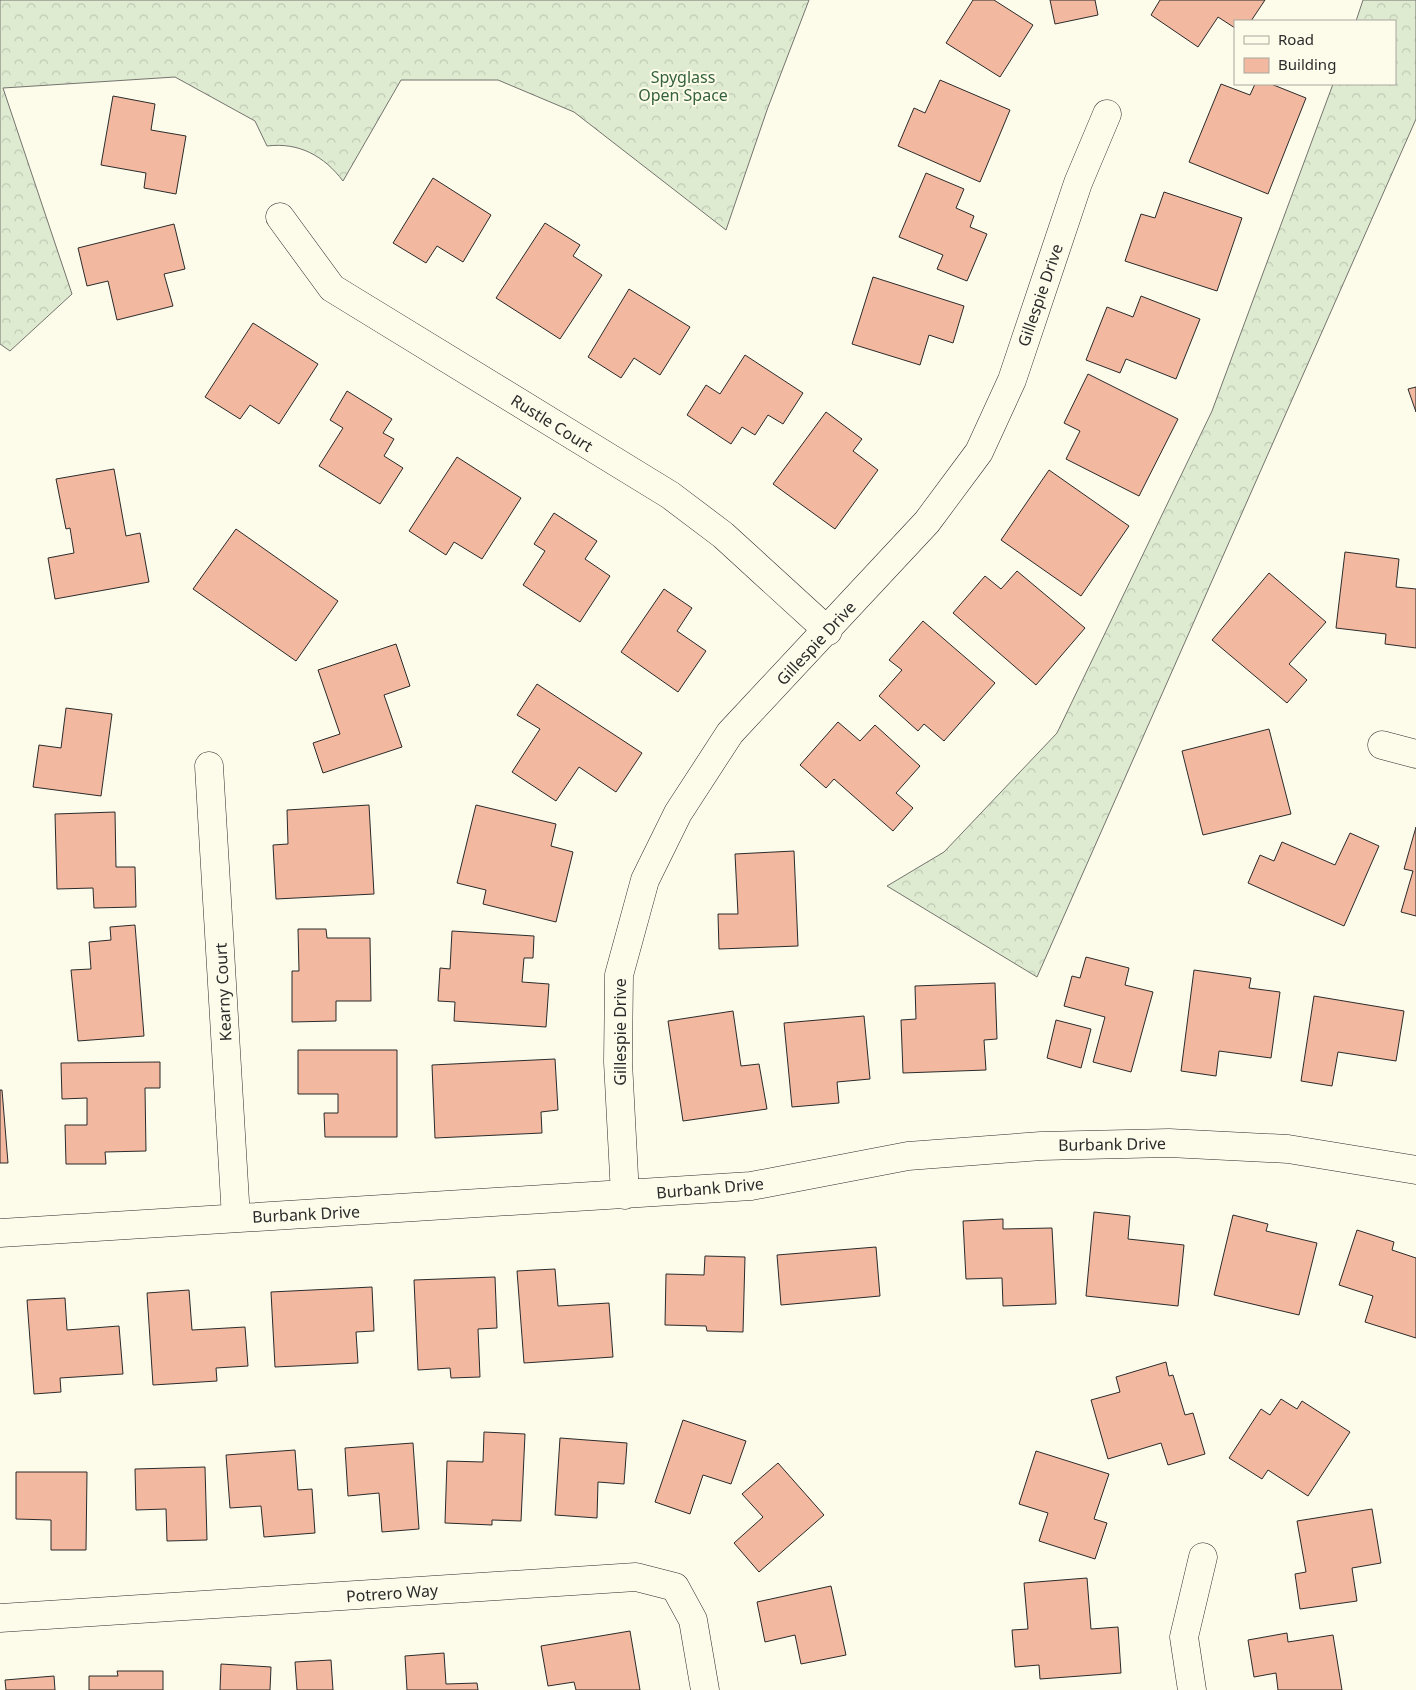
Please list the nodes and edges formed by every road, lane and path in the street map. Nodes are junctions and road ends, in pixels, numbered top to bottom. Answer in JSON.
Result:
{"nodes":[{"id":1,"x":1107,"y":114,"type":"dead end"},
{"id":2,"x":280,"y":217,"type":"dead end"},
{"id":3,"x":828,"y":630,"type":"junction"},
{"id":4,"x":1382,"y":745,"type":"dead end"},
{"id":5,"x":1416,"y":754,"type":"edge"},
{"id":6,"x":209,"y":766,"type":"dead end"},
{"id":7,"x":1416,"y":1170,"type":"edge"},
{"id":8,"x":625,"y":1195,"type":"junction"},
{"id":9,"x":236,"y":1218,"type":"junction"},
{"id":10,"x":0,"y":1233,"type":"edge"},
{"id":11,"x":1203,"y":1556,"type":"dead end"},
{"id":12,"x":0,"y":1618,"type":"edge"},
{"id":13,"x":705,"y":1690,"type":"edge"},
{"id":14,"x":1192,"y":1690,"type":"edge"}],
"edges":[{"from":1,"to":3,"type":"street","name":"Gillespie Drive"},
{"from":2,"to":3,"type":"street","name":"Rustle Court"},
{"from":3,"to":8,"type":"street","name":"Gillespie Drive"},
{"from":4,"to":5,"type":"street"},
{"from":6,"to":9,"type":"street","name":"Kearny Court"},
{"from":7,"to":8,"type":"street","name":"Burbank Drive"},
{"from":8,"to":9,"type":"street","name":"Burbank Drive"},
{"from":9,"to":10,"type":"street","name":"Burbank Drive"},
{"from":11,"to":14,"type":"street"},
{"from":12,"to":13,"type":"street","name":"Potrero Way"}]}
